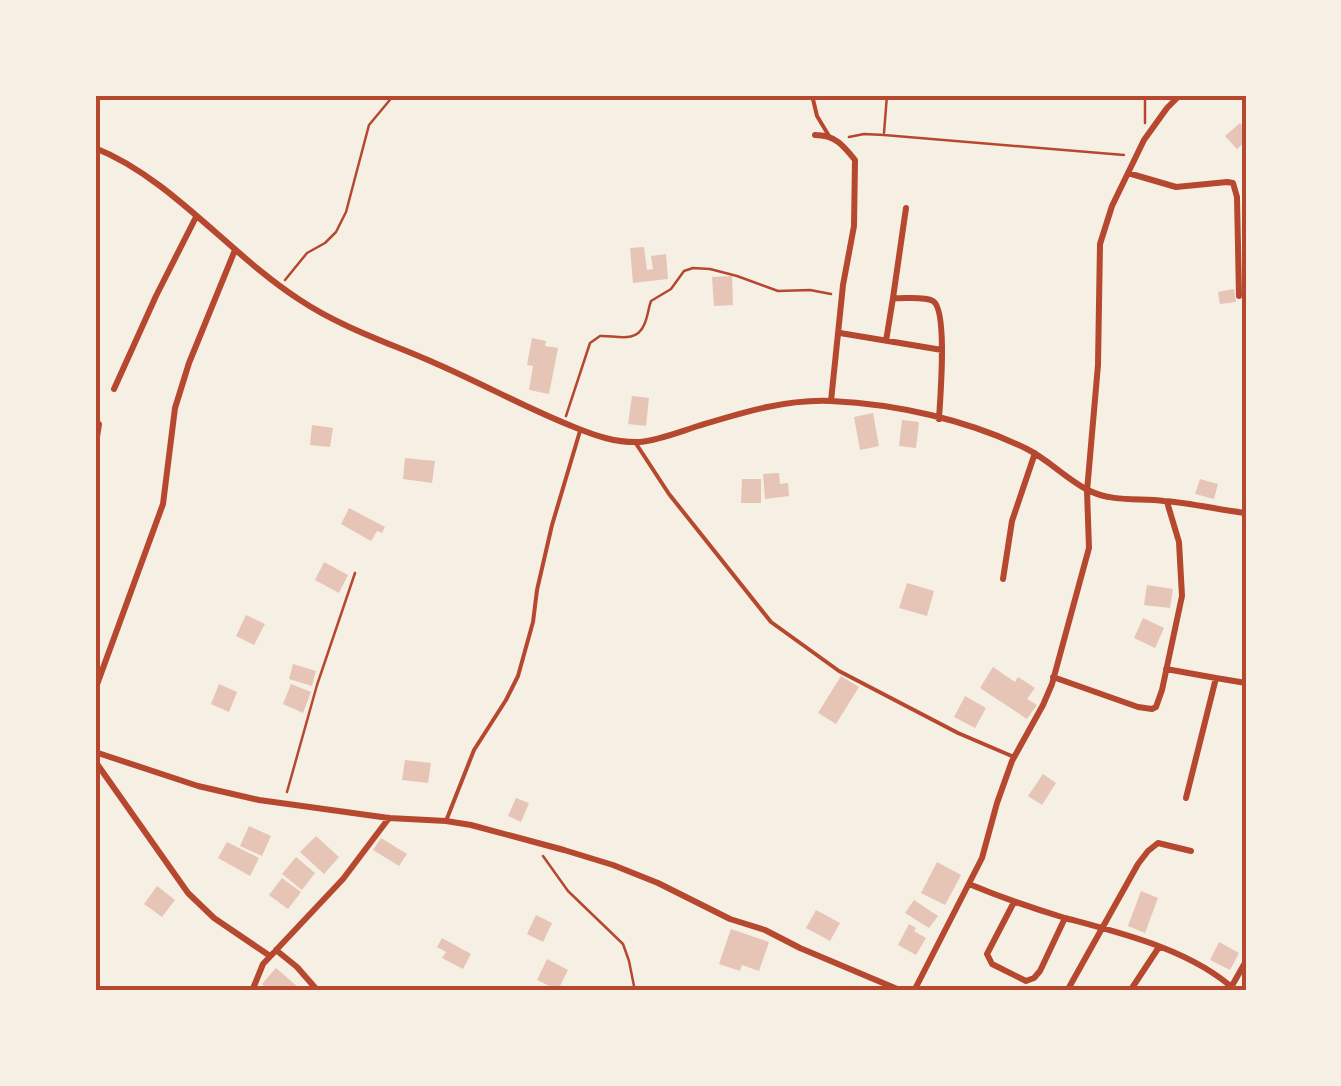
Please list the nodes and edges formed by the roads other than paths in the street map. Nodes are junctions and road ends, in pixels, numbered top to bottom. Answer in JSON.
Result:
{"nodes":[{"id":1,"x":812,"y":95,"type":"edge"},
{"id":2,"x":1180,"y":95,"type":"edge"},
{"id":3,"x":815,"y":135,"type":"dead end"},
{"id":4,"x":829,"y":136,"type":"junction"},
{"id":5,"x":95,"y":148,"type":"edge"},
{"id":6,"x":1128,"y":172,"type":"junction"},
{"id":7,"x":906,"y":208,"type":"dead end"},
{"id":8,"x":196,"y":217,"type":"junction"},
{"id":9,"x":236,"y":250,"type":"junction"},
{"id":10,"x":1240,"y":296,"type":"dead end"},
{"id":11,"x":893,"y":298,"type":"junction"},
{"id":12,"x":839,"y":333,"type":"junction"},
{"id":13,"x":886,"y":341,"type":"junction"},
{"id":14,"x":942,"y":350,"type":"junction"},
{"id":15,"x":114,"y":389,"type":"dead end"},
{"id":16,"x":831,"y":401,"type":"junction"},
{"id":17,"x":939,"y":419,"type":"junction"},
{"id":18,"x":95,"y":420,"type":"edge"},
{"id":19,"x":580,"y":430,"type":"junction"},
{"id":20,"x":635,"y":442,"type":"junction"},
{"id":21,"x":95,"y":450,"type":"edge"},
{"id":22,"x":1034,"y":454,"type":"junction"},
{"id":23,"x":1088,"y":491,"type":"junction"},
{"id":24,"x":1166,"y":501,"type":"junction"},
{"id":25,"x":1246,"y":513,"type":"edge"},
{"id":26,"x":1003,"y":579,"type":"dead end"},
{"id":27,"x":1166,"y":669,"type":"junction"},
{"id":28,"x":1054,"y":677,"type":"junction"},
{"id":29,"x":1216,"y":678,"type":"junction"},
{"id":30,"x":1246,"y":684,"type":"edge"},
{"id":31,"x":95,"y":690,"type":"edge"},
{"id":32,"x":95,"y":752,"type":"edge"},
{"id":33,"x":1014,"y":757,"type":"junction"},
{"id":34,"x":95,"y":762,"type":"edge"},
{"id":35,"x":1186,"y":798,"type":"dead end"},
{"id":36,"x":389,"y":818,"type":"junction"},
{"id":37,"x":446,"y":821,"type":"junction"},
{"id":38,"x":1190,"y":851,"type":"dead end"},
{"id":39,"x":969,"y":884,"type":"junction"},
{"id":40,"x":1014,"y":902,"type":"junction"},
{"id":41,"x":1064,"y":918,"type":"junction"},
{"id":42,"x":1102,"y":927,"type":"junction"},
{"id":43,"x":1159,"y":947,"type":"junction"},
{"id":44,"x":273,"y":953,"type":"junction"},
{"id":45,"x":1246,"y":961,"type":"edge"},
{"id":46,"x":1232,"y":990,"type":"edge"},
{"id":47,"x":252,"y":991,"type":"edge"},
{"id":48,"x":318,"y":991,"type":"edge"},
{"id":49,"x":902,"y":991,"type":"edge"},
{"id":50,"x":914,"y":991,"type":"edge"},
{"id":51,"x":1066,"y":991,"type":"edge"},
{"id":52,"x":1130,"y":991,"type":"edge"}],
"edges":[{"from":1,"to":4,"type":"lane"},
{"from":2,"to":6,"type":"street"},
{"from":3,"to":4,"type":"street"},
{"from":4,"to":12,"type":"street"},
{"from":5,"to":8,"type":"street"},
{"from":6,"to":10,"type":"street"},
{"from":6,"to":23,"type":"street"},
{"from":7,"to":11,"type":"street"},
{"from":8,"to":9,"type":"street"},
{"from":8,"to":15,"type":"street"},
{"from":9,"to":19,"type":"street"},
{"from":9,"to":31,"type":"street"},
{"from":11,"to":13,"type":"street"},
{"from":11,"to":14,"type":"street"},
{"from":12,"to":13,"type":"street"},
{"from":12,"to":16,"type":"street"},
{"from":13,"to":14,"type":"street"},
{"from":14,"to":17,"type":"street"},
{"from":16,"to":17,"type":"street"},
{"from":16,"to":20,"type":"street"},
{"from":17,"to":22,"type":"street"},
{"from":18,"to":21,"type":"street"},
{"from":19,"to":20,"type":"street"},
{"from":19,"to":37,"type":"lane"},
{"from":20,"to":33,"type":"lane"},
{"from":22,"to":23,"type":"street"},
{"from":22,"to":26,"type":"street"},
{"from":23,"to":24,"type":"street"},
{"from":23,"to":28,"type":"street"},
{"from":24,"to":25,"type":"street"},
{"from":24,"to":27,"type":"street"},
{"from":27,"to":28,"type":"street"},
{"from":27,"to":29,"type":"street"},
{"from":28,"to":33,"type":"street"},
{"from":29,"to":30,"type":"street"},
{"from":29,"to":35,"type":"street"},
{"from":32,"to":36,"type":"street"},
{"from":33,"to":39,"type":"street"},
{"from":34,"to":44,"type":"street"},
{"from":36,"to":37,"type":"street"},
{"from":36,"to":44,"type":"street"},
{"from":37,"to":49,"type":"street"},
{"from":38,"to":42,"type":"street"},
{"from":39,"to":40,"type":"street"},
{"from":39,"to":50,"type":"street"},
{"from":40,"to":41,"type":"street"},
{"from":40,"to":41,"type":"street"},
{"from":41,"to":42,"type":"street"},
{"from":42,"to":43,"type":"street"},
{"from":42,"to":51,"type":"street"},
{"from":43,"to":46,"type":"street"},
{"from":43,"to":52,"type":"street"},
{"from":44,"to":47,"type":"street"},
{"from":44,"to":48,"type":"street"},
{"from":45,"to":46,"type":"street"}]}
